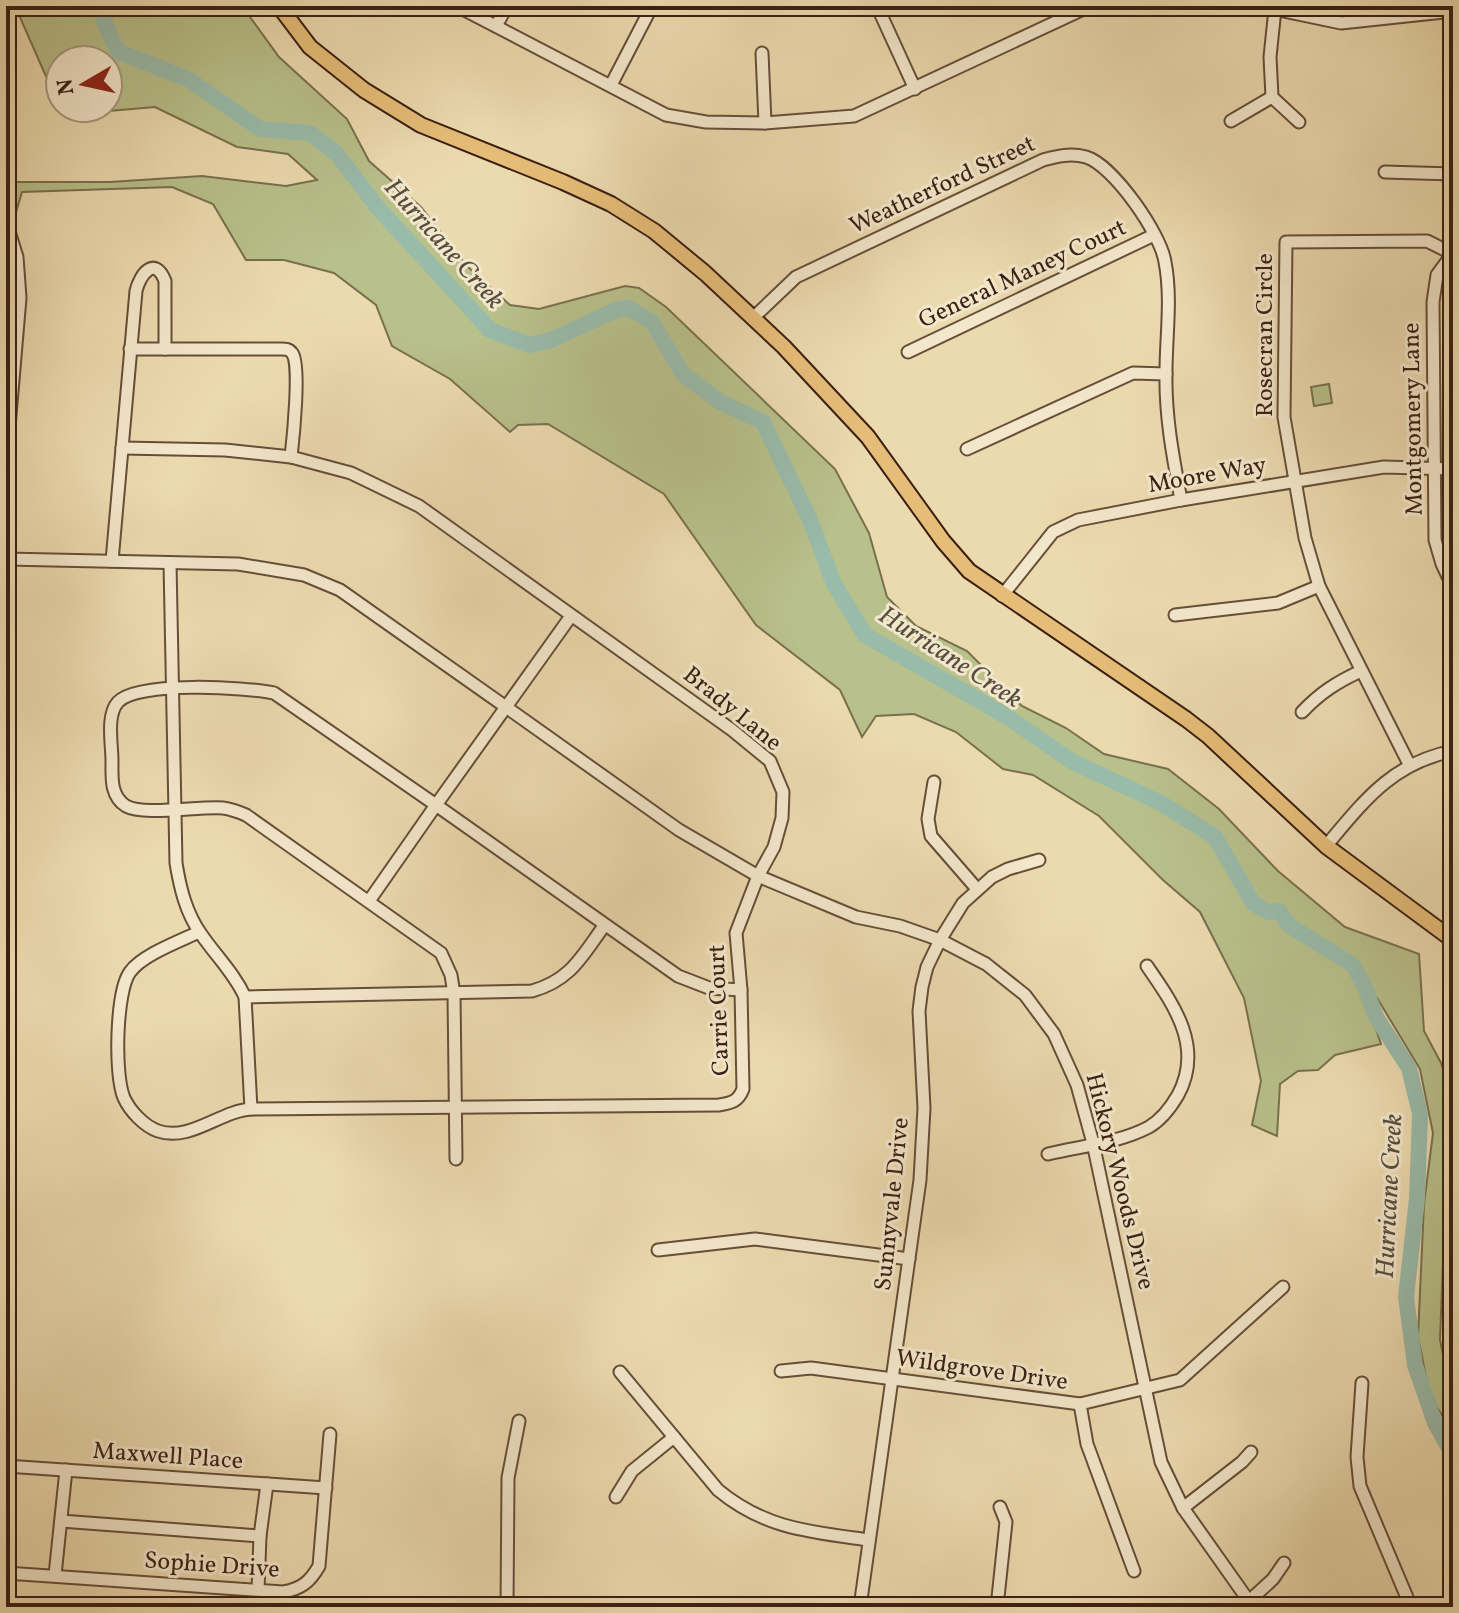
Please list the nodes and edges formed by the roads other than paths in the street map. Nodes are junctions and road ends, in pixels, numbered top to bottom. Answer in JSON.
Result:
{"nodes":[{"id":1,"x":279,"y":6,"type":"edge"},
{"id":2,"x":457,"y":6,"type":"edge"},
{"id":3,"x":507,"y":6,"type":"edge"},
{"id":4,"x":652,"y":6,"type":"edge"},
{"id":5,"x":877,"y":6,"type":"edge"},
{"id":6,"x":1090,"y":6,"type":"edge"},
{"id":7,"x":1260,"y":6,"type":"edge"},
{"id":8,"x":1275,"y":9,"type":"junction"},
{"id":9,"x":1453,"y":11,"type":"edge"},
{"id":10,"x":496,"y":26,"type":"junction"},
{"id":11,"x":762,"y":53,"type":"dead end"},
{"id":12,"x":611,"y":85,"type":"junction"},
{"id":13,"x":915,"y":89,"type":"junction"},
{"id":14,"x":1272,"y":97,"type":"junction"},
{"id":15,"x":1231,"y":121,"type":"dead end"},
{"id":16,"x":1299,"y":122,"type":"dead end"},
{"id":17,"x":765,"y":123,"type":"junction"},
{"id":18,"x":1385,"y":172,"type":"dead end"},
{"id":19,"x":1453,"y":174,"type":"edge"},
{"id":20,"x":6,"y":222,"type":"edge"},
{"id":21,"x":1154,"y":235,"type":"junction"},
{"id":22,"x":1453,"y":254,"type":"edge"},
{"id":23,"x":753,"y":318,"type":"junction"},
{"id":24,"x":130,"y":349,"type":"junction"},
{"id":25,"x":165,"y":349,"type":"junction"},
{"id":26,"x":908,"y":352,"type":"dead end"},
{"id":27,"x":1166,"y":374,"type":"junction"},
{"id":28,"x":122,"y":448,"type":"junction"},
{"id":29,"x":967,"y":449,"type":"dead end"},
{"id":30,"x":291,"y":457,"type":"junction"},
{"id":31,"x":6,"y":462,"type":"edge"},
{"id":32,"x":1435,"y":466,"type":"junction"},
{"id":33,"x":1453,"y":469,"type":"edge"},
{"id":34,"x":1296,"y":481,"type":"junction"},
{"id":35,"x":1181,"y":500,"type":"junction"},
{"id":36,"x":6,"y":559,"type":"edge"},
{"id":37,"x":112,"y":561,"type":"junction"},
{"id":38,"x":170,"y":563,"type":"junction"},
{"id":39,"x":1319,"y":586,"type":"junction"},
{"id":40,"x":1453,"y":587,"type":"edge"},
{"id":41,"x":1002,"y":596,"type":"junction"},
{"id":42,"x":1175,"y":615,"type":"dead end"},
{"id":43,"x":571,"y":616,"type":"junction"},
{"id":44,"x":1361,"y":671,"type":"junction"},
{"id":45,"x":174,"y":689,"type":"junction"},
{"id":46,"x":506,"y":707,"type":"junction"},
{"id":47,"x":1302,"y":712,"type":"dead end"},
{"id":48,"x":1453,"y":751,"type":"edge"},
{"id":49,"x":1409,"y":764,"type":"junction"},
{"id":50,"x":934,"y":782,"type":"dead end"},
{"id":51,"x":436,"y":805,"type":"junction"},
{"id":52,"x":177,"y":809,"type":"junction"},
{"id":53,"x":1326,"y":846,"type":"junction"},
{"id":54,"x":1039,"y":860,"type":"dead end"},
{"id":55,"x":758,"y":876,"type":"junction"},
{"id":56,"x":977,"y":889,"type":"junction"},
{"id":57,"x":369,"y":901,"type":"junction"},
{"id":58,"x":604,"y":926,"type":"junction"},
{"id":59,"x":199,"y":932,"type":"junction"},
{"id":60,"x":940,"y":940,"type":"junction"},
{"id":61,"x":1453,"y":940,"type":"edge"},
{"id":62,"x":1147,"y":966,"type":"dead end"},
{"id":63,"x":741,"y":990,"type":"junction"},
{"id":64,"x":454,"y":994,"type":"junction"},
{"id":65,"x":245,"y":997,"type":"junction"},
{"id":66,"x":456,"y":1107,"type":"junction"},
{"id":67,"x":251,"y":1109,"type":"junction"},
{"id":68,"x":1093,"y":1143,"type":"junction"},
{"id":69,"x":1048,"y":1154,"type":"dead end"},
{"id":70,"x":456,"y":1159,"type":"dead end"},
{"id":71,"x":658,"y":1250,"type":"dead end"},
{"id":72,"x":909,"y":1259,"type":"junction"},
{"id":73,"x":1283,"y":1287,"type":"dead end"},
{"id":74,"x":781,"y":1371,"type":"dead end"},
{"id":75,"x":620,"y":1372,"type":"dead end"},
{"id":76,"x":893,"y":1379,"type":"junction"},
{"id":77,"x":1362,"y":1383,"type":"dead end"},
{"id":78,"x":1145,"y":1390,"type":"junction"},
{"id":79,"x":1080,"y":1404,"type":"junction"},
{"id":80,"x":519,"y":1421,"type":"dead end"},
{"id":81,"x":330,"y":1434,"type":"dead end"},
{"id":82,"x":674,"y":1437,"type":"junction"},
{"id":83,"x":1251,"y":1452,"type":"dead end"},
{"id":84,"x":6,"y":1466,"type":"edge"},
{"id":85,"x":66,"y":1470,"type":"junction"},
{"id":86,"x":267,"y":1484,"type":"junction"},
{"id":87,"x":326,"y":1488,"type":"junction"},
{"id":88,"x":616,"y":1497,"type":"dead end"},
{"id":89,"x":1000,"y":1507,"type":"dead end"},
{"id":90,"x":1183,"y":1508,"type":"junction"},
{"id":91,"x":61,"y":1521,"type":"junction"},
{"id":92,"x":260,"y":1536,"type":"junction"},
{"id":93,"x":869,"y":1540,"type":"junction"},
{"id":94,"x":1284,"y":1563,"type":"dead end"},
{"id":95,"x":1134,"y":1571,"type":"dead end"},
{"id":96,"x":6,"y":1573,"type":"edge"},
{"id":97,"x":55,"y":1575,"type":"junction"},
{"id":98,"x":258,"y":1590,"type":"junction"},
{"id":99,"x":1251,"y":1604,"type":"edge"},
{"id":100,"x":507,"y":1607,"type":"edge"},
{"id":101,"x":860,"y":1607,"type":"edge"},
{"id":102,"x":997,"y":1607,"type":"edge"},
{"id":103,"x":1411,"y":1607,"type":"edge"}],
"edges":[{"from":1,"to":23,"type":"main road"},
{"from":2,"to":10,"type":"street"},
{"from":3,"to":10,"type":"street"},
{"from":4,"to":12,"type":"street"},
{"from":5,"to":13,"type":"street"},
{"from":6,"to":13,"type":"street"},
{"from":7,"to":8,"type":"street"},
{"from":8,"to":9,"type":"street"},
{"from":8,"to":14,"type":"street"},
{"from":10,"to":12,"type":"street"},
{"from":11,"to":17,"type":"street"},
{"from":12,"to":17,"type":"street"},
{"from":13,"to":17,"type":"street"},
{"from":14,"to":15,"type":"street"},
{"from":14,"to":16,"type":"street"},
{"from":18,"to":19,"type":"street"},
{"from":20,"to":31,"type":"street"},
{"from":21,"to":23,"type":"street","name":"Weatherford Street"},
{"from":21,"to":26,"type":"street","name":"General Maney Court"},
{"from":21,"to":27,"type":"street","name":"Weatherford Street"},
{"from":22,"to":32,"type":"street","name":"Montgomery Lane"},
{"from":22,"to":34,"type":"street","name":"Rosecran Circle"},
{"from":23,"to":41,"type":"main road"},
{"from":24,"to":25,"type":"street"},
{"from":24,"to":25,"type":"street"},
{"from":24,"to":28,"type":"street"},
{"from":25,"to":30,"type":"street"},
{"from":27,"to":29,"type":"street"},
{"from":27,"to":35,"type":"street","name":"Weatherford Street"},
{"from":28,"to":30,"type":"street","name":"Brady Lane"},
{"from":28,"to":37,"type":"street"},
{"from":30,"to":43,"type":"street","name":"Brady Lane"},
{"from":32,"to":33,"type":"street","name":"Moore Way"},
{"from":32,"to":34,"type":"street","name":"Moore Way"},
{"from":32,"to":40,"type":"street","name":"Montgomery Lane"},
{"from":34,"to":35,"type":"street","name":"Moore Way"},
{"from":34,"to":39,"type":"street","name":"Rosecran Circle"},
{"from":35,"to":41,"type":"street","name":"Moore Way"},
{"from":36,"to":37,"type":"street","name":"Hickory Woods Drive"},
{"from":37,"to":38,"type":"street","name":"Hickory Woods Drive"},
{"from":38,"to":45,"type":"street"},
{"from":38,"to":46,"type":"street","name":"Hickory Woods Drive"},
{"from":39,"to":42,"type":"street"},
{"from":39,"to":44,"type":"street","name":"Rosecran Circle"},
{"from":41,"to":53,"type":"main road"},
{"from":43,"to":46,"type":"street"},
{"from":43,"to":55,"type":"street","name":"Brady Lane"},
{"from":44,"to":47,"type":"street"},
{"from":44,"to":49,"type":"street","name":"Rosecran Circle"},
{"from":45,"to":51,"type":"street"},
{"from":45,"to":52,"type":"street"},
{"from":45,"to":52,"type":"street"},
{"from":46,"to":51,"type":"street"},
{"from":46,"to":55,"type":"street","name":"Hickory Woods Drive"},
{"from":48,"to":49,"type":"street"},
{"from":49,"to":53,"type":"street"},
{"from":50,"to":56,"type":"street"},
{"from":51,"to":57,"type":"street"},
{"from":51,"to":58,"type":"street"},
{"from":52,"to":57,"type":"street"},
{"from":52,"to":59,"type":"street"},
{"from":53,"to":61,"type":"main road"},
{"from":54,"to":56,"type":"street","name":"Sunnyvale Drive"},
{"from":55,"to":60,"type":"street","name":"Hickory Woods Drive"},
{"from":55,"to":63,"type":"street","name":"Carrie Court"},
{"from":56,"to":60,"type":"street","name":"Sunnyvale Drive"},
{"from":57,"to":64,"type":"street"},
{"from":58,"to":63,"type":"street"},
{"from":58,"to":64,"type":"street"},
{"from":59,"to":65,"type":"street"},
{"from":59,"to":67,"type":"street"},
{"from":60,"to":68,"type":"street","name":"Hickory Woods Drive"},
{"from":60,"to":72,"type":"street","name":"Sunnyvale Drive"},
{"from":62,"to":68,"type":"street"},
{"from":63,"to":66,"type":"street","name":"Carrie Court"},
{"from":64,"to":65,"type":"street"},
{"from":64,"to":66,"type":"street"},
{"from":65,"to":67,"type":"street"},
{"from":66,"to":67,"type":"street"},
{"from":66,"to":70,"type":"street"},
{"from":68,"to":69,"type":"street"},
{"from":68,"to":78,"type":"street","name":"Hickory Woods Drive"},
{"from":71,"to":72,"type":"street"},
{"from":72,"to":76,"type":"street","name":"Sunnyvale Drive"},
{"from":73,"to":78,"type":"street","name":"Wildgrove Drive"},
{"from":74,"to":76,"type":"street","name":"Wildgrove Drive"},
{"from":75,"to":82,"type":"street"},
{"from":76,"to":79,"type":"street","name":"Wildgrove Drive"},
{"from":76,"to":93,"type":"street","name":"Sunnyvale Drive"},
{"from":77,"to":103,"type":"street"},
{"from":78,"to":79,"type":"street","name":"Wildgrove Drive"},
{"from":78,"to":90,"type":"street","name":"Hickory Woods Drive"},
{"from":79,"to":95,"type":"street"},
{"from":80,"to":100,"type":"street"},
{"from":81,"to":87,"type":"street","name":"Sophie Drive"},
{"from":82,"to":88,"type":"street"},
{"from":82,"to":93,"type":"street"},
{"from":83,"to":90,"type":"street"},
{"from":84,"to":85,"type":"street","name":"Maxwell Place"},
{"from":85,"to":86,"type":"street","name":"Maxwell Place"},
{"from":85,"to":91,"type":"street"},
{"from":86,"to":87,"type":"street","name":"Maxwell Place"},
{"from":86,"to":92,"type":"street"},
{"from":87,"to":98,"type":"street","name":"Sophie Drive"},
{"from":89,"to":102,"type":"street"},
{"from":90,"to":99,"type":"street","name":"Hickory Woods Drive"},
{"from":91,"to":92,"type":"street"},
{"from":91,"to":97,"type":"street"},
{"from":92,"to":98,"type":"street"},
{"from":93,"to":101,"type":"street","name":"Sunnyvale Drive"},
{"from":94,"to":99,"type":"street"},
{"from":96,"to":97,"type":"street","name":"Sophie Drive"},
{"from":97,"to":98,"type":"street","name":"Sophie Drive"}]}
